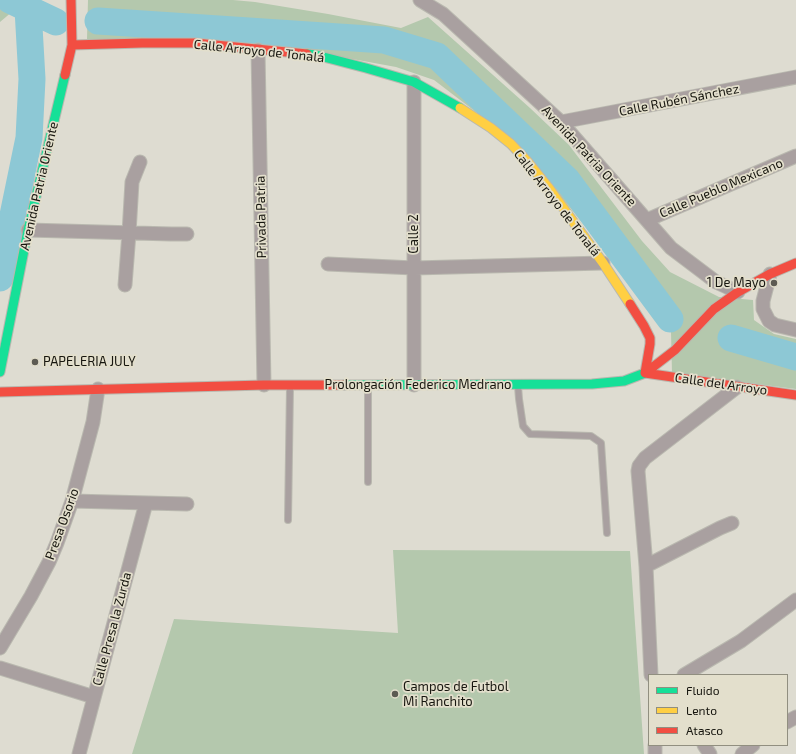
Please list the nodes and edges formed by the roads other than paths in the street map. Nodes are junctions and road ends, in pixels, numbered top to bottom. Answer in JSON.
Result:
{"nodes":[{"id":1,"x":71,"y":0,"type":"edge"},
{"id":2,"x":420,"y":0,"type":"edge"},
{"id":3,"x":440,"y":0,"type":"edge"},
{"id":4,"x":443,"y":14,"type":"junction"},
{"id":5,"x":72,"y":45,"type":"junction"},
{"id":6,"x":258,"y":50,"type":"junction"},
{"id":7,"x":796,"y":77,"type":"edge"},
{"id":8,"x":414,"y":82,"type":"junction"},
{"id":9,"x":561,"y":122,"type":"junction"},
{"id":10,"x":796,"y":156,"type":"edge"},
{"id":11,"x":140,"y":162,"type":"dead end"},
{"id":12,"x":647,"y":220,"type":"junction"},
{"id":13,"x":28,"y":230,"type":"junction"},
{"id":14,"x":129,"y":233,"type":"junction"},
{"id":15,"x":186,"y":234,"type":"dead end"},
{"id":16,"x":604,"y":263,"type":"junction"},
{"id":17,"x":796,"y":263,"type":"edge"},
{"id":18,"x":328,"y":264,"type":"dead end"},
{"id":19,"x":414,"y":268,"type":"junction"},
{"id":20,"x":770,"y":274,"type":"junction"},
{"id":21,"x":125,"y":285,"type":"dead end"},
{"id":22,"x":738,"y":292,"type":"junction"},
{"id":23,"x":796,"y":330,"type":"edge"},
{"id":24,"x":0,"y":372,"type":"edge"},
{"id":25,"x":646,"y":373,"type":"junction"},
{"id":26,"x":518,"y":384,"type":"junction"},
{"id":27,"x":264,"y":385,"type":"junction"},
{"id":28,"x":290,"y":385,"type":"junction"},
{"id":29,"x":368,"y":385,"type":"junction"},
{"id":30,"x":414,"y":385,"type":"junction"},
{"id":31,"x":737,"y":387,"type":"junction"},
{"id":32,"x":98,"y":389,"type":"junction"},
{"id":33,"x":0,"y":392,"type":"edge"},
{"id":34,"x":796,"y":395,"type":"edge"},
{"id":35,"x":368,"y":482,"type":"dead end"},
{"id":36,"x":72,"y":501,"type":"junction"},
{"id":37,"x":146,"y":503,"type":"junction"},
{"id":38,"x":187,"y":504,"type":"dead end"},
{"id":39,"x":288,"y":520,"type":"dead end"},
{"id":40,"x":732,"y":523,"type":"dead end"},
{"id":41,"x":607,"y":533,"type":"dead end"},
{"id":42,"x":646,"y":566,"type":"junction"},
{"id":43,"x":796,"y":600,"type":"edge"},
{"id":44,"x":0,"y":648,"type":"edge"},
{"id":45,"x":0,"y":668,"type":"edge"},
{"id":46,"x":651,"y":674,"type":"edge"},
{"id":47,"x":686,"y":674,"type":"edge"},
{"id":48,"x":94,"y":697,"type":"junction"},
{"id":49,"x":752,"y":746,"type":"edge"},
{"id":50,"x":79,"y":754,"type":"edge"},
{"id":51,"x":742,"y":754,"type":"edge"}],
"edges":[{"from":1,"to":5,"type":"street","name":"Avenida Patria Oriente"},
{"from":2,"to":4,"type":"street","name":"Avenida Patria Oriente"},
{"from":3,"to":4,"type":"street"},
{"from":4,"to":9,"type":"street","name":"Avenida Patria Oriente"},
{"from":5,"to":6,"type":"street","name":"Calle Arroyo de Tonalá"},
{"from":5,"to":13,"type":"street","name":"Avenida Patria Oriente"},
{"from":6,"to":8,"type":"street","name":"Calle Arroyo de Tonalá"},
{"from":6,"to":27,"type":"street","name":"Privada Patria"},
{"from":7,"to":9,"type":"street","name":"Calle Rubén Sánchez"},
{"from":8,"to":16,"type":"street","name":"Calle Arroyo de Tonalá"},
{"from":8,"to":19,"type":"street","name":"Calle 2"},
{"from":9,"to":12,"type":"street","name":"Avenida Patria Oriente"},
{"from":10,"to":12,"type":"street","name":"Calle Pueblo Mexicano"},
{"from":11,"to":14,"type":"street"},
{"from":12,"to":22,"type":"street","name":"Avenida Patria Oriente"},
{"from":13,"to":14,"type":"street"},
{"from":13,"to":24,"type":"street","name":"Avenida Patria Oriente"},
{"from":14,"to":15,"type":"street"},
{"from":14,"to":21,"type":"street"},
{"from":16,"to":19,"type":"street"},
{"from":16,"to":25,"type":"street","name":"Calle Arroyo de Tonalá"},
{"from":17,"to":20,"type":"street","name":"Prolongación Federico Medrano"},
{"from":18,"to":19,"type":"street"},
{"from":19,"to":30,"type":"street","name":"Calle 2"},
{"from":20,"to":22,"type":"street","name":"Prolongación Federico Medrano"},
{"from":20,"to":23,"type":"street"},
{"from":22,"to":25,"type":"street","name":"Prolongación Federico Medrano"},
{"from":25,"to":26,"type":"street","name":"Prolongación Federico Medrano"},
{"from":25,"to":31,"type":"street","name":"Calle del Arroyo"},
{"from":26,"to":30,"type":"street","name":"Prolongación Federico Medrano"},
{"from":26,"to":41,"type":"lane"},
{"from":27,"to":28,"type":"street","name":"Prolongación Federico Medrano"},
{"from":27,"to":32,"type":"street","name":"Prolongación Federico Medrano"},
{"from":28,"to":29,"type":"street","name":"Prolongación Federico Medrano"},
{"from":28,"to":39,"type":"lane"},
{"from":29,"to":30,"type":"street","name":"Prolongación Federico Medrano"},
{"from":29,"to":35,"type":"lane"},
{"from":31,"to":34,"type":"street","name":"Calle del Arroyo"},
{"from":31,"to":42,"type":"street"},
{"from":32,"to":33,"type":"street","name":"Prolongación Federico Medrano"},
{"from":32,"to":36,"type":"street","name":"Presa Osorio"},
{"from":36,"to":37,"type":"street"},
{"from":36,"to":44,"type":"street","name":"Presa Osorio"},
{"from":37,"to":38,"type":"street"},
{"from":37,"to":48,"type":"street","name":"Calle Presa la Zurda"},
{"from":40,"to":42,"type":"street"},
{"from":42,"to":46,"type":"street"},
{"from":43,"to":47,"type":"street"},
{"from":45,"to":48,"type":"street"},
{"from":48,"to":50,"type":"street","name":"Calle Presa la Zurda"},
{"from":49,"to":51,"type":"street"}]}
